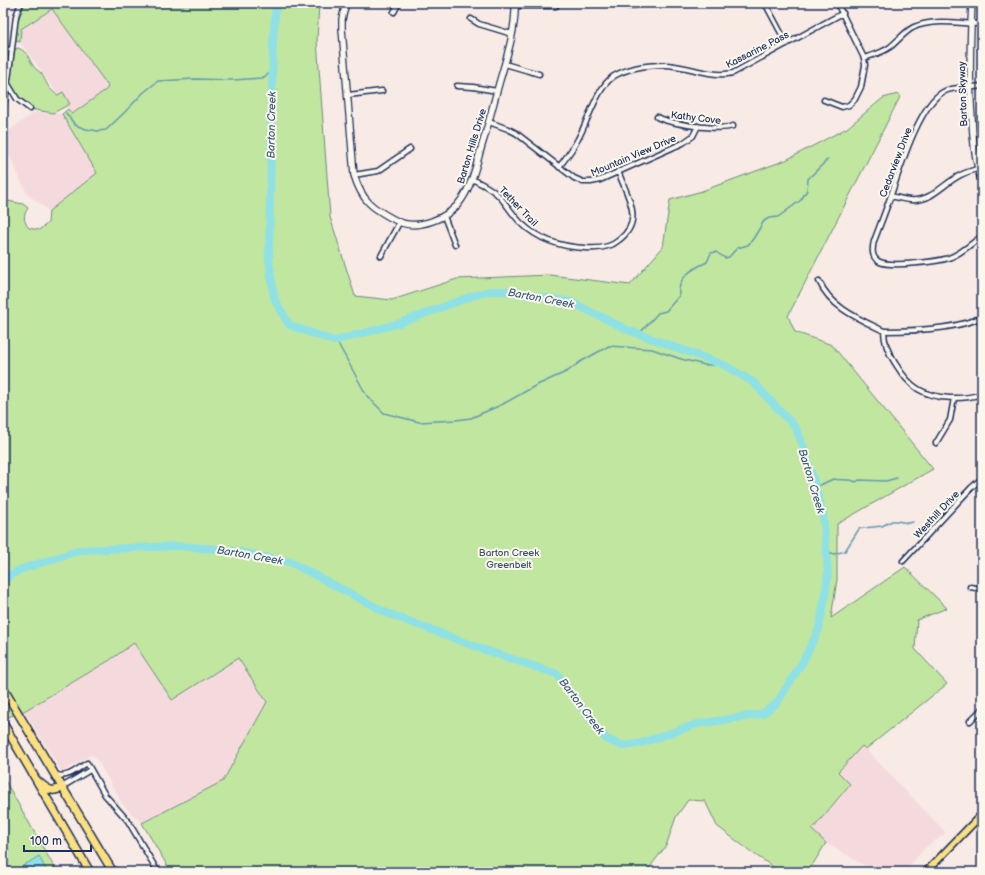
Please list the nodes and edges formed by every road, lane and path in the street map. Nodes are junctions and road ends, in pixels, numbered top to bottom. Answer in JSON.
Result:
{"nodes":[{"id":1,"x":21,"y":3,"type":"edge"},
{"id":2,"x":346,"y":3,"type":"edge"},
{"id":3,"x":399,"y":3,"type":"edge"},
{"id":4,"x":623,"y":3,"type":"edge"},
{"id":5,"x":652,"y":3,"type":"edge"},
{"id":6,"x":765,"y":3,"type":"edge"},
{"id":7,"x":837,"y":3,"type":"edge"},
{"id":8,"x":972,"y":3,"type":"edge"},
{"id":9,"x":515,"y":5,"type":"edge"},
{"id":10,"x":556,"y":6,"type":"dead end"},
{"id":11,"x":394,"y":12,"type":"dead end"},
{"id":12,"x":843,"y":13,"type":"junction"},
{"id":13,"x":471,"y":19,"type":"dead end"},
{"id":14,"x":970,"y":24,"type":"junction"},
{"id":15,"x":982,"y":24,"type":"edge"},
{"id":16,"x":512,"y":34,"type":"junction"},
{"id":17,"x":787,"y":44,"type":"junction"},
{"id":18,"x":3,"y":49,"type":"edge"},
{"id":19,"x":12,"y":50,"type":"junction"},
{"id":20,"x":864,"y":58,"type":"junction"},
{"id":21,"x":505,"y":64,"type":"junction"},
{"id":22,"x":539,"y":74,"type":"dead end"},
{"id":23,"x":8,"y":84,"type":"junction"},
{"id":24,"x":457,"y":86,"type":"dead end"},
{"id":25,"x":982,"y":86,"type":"edge"},
{"id":26,"x":970,"y":88,"type":"junction"},
{"id":27,"x":382,"y":91,"type":"dead end"},
{"id":28,"x":497,"y":91,"type":"junction"},
{"id":29,"x":348,"y":95,"type":"junction"},
{"id":30,"x":824,"y":100,"type":"dead end"},
{"id":31,"x":4,"y":104,"type":"edge"},
{"id":32,"x":30,"y":109,"type":"dead end"},
{"id":33,"x":3,"y":114,"type":"edge"},
{"id":34,"x":656,"y":117,"type":"dead end"},
{"id":35,"x":489,"y":122,"type":"junction"},
{"id":36,"x":698,"y":126,"type":"junction"},
{"id":37,"x":733,"y":126,"type":"dead end"},
{"id":38,"x":410,"y":149,"type":"dead end"},
{"id":39,"x":559,"y":167,"type":"junction"},
{"id":40,"x":978,"y":169,"type":"junction"},
{"id":41,"x":618,"y":171,"type":"junction"},
{"id":42,"x":354,"y":175,"type":"junction"},
{"id":43,"x":472,"y":179,"type":"junction"},
{"id":44,"x":982,"y":183,"type":"edge"},
{"id":45,"x":891,"y":196,"type":"junction"},
{"id":46,"x":444,"y":216,"type":"junction"},
{"id":47,"x":399,"y":223,"type":"junction"},
{"id":48,"x":982,"y":236,"type":"edge"},
{"id":49,"x":455,"y":245,"type":"dead end"},
{"id":50,"x":381,"y":256,"type":"dead end"},
{"id":51,"x":819,"y":281,"type":"dead end"},
{"id":52,"x":982,"y":316,"type":"edge"},
{"id":53,"x":884,"y":331,"type":"junction"},
{"id":54,"x":982,"y":394,"type":"edge"},
{"id":55,"x":954,"y":398,"type":"junction"},
{"id":56,"x":936,"y":443,"type":"dead end"},
{"id":57,"x":982,"y":478,"type":"edge"},
{"id":58,"x":903,"y":561,"type":"dead end"},
{"id":59,"x":970,"y":588,"type":"dead end"},
{"id":60,"x":982,"y":589,"type":"edge"},
{"id":61,"x":3,"y":688,"type":"edge"},
{"id":62,"x":982,"y":709,"type":"edge"},
{"id":63,"x":970,"y":721,"type":"dead end"},
{"id":64,"x":3,"y":723,"type":"edge"},
{"id":65,"x":90,"y":770,"type":"junction"},
{"id":66,"x":54,"y":774,"type":"junction"},
{"id":67,"x":36,"y":780,"type":"junction"},
{"id":68,"x":62,"y":787,"type":"junction"},
{"id":69,"x":982,"y":814,"type":"edge"},
{"id":70,"x":90,"y":872,"type":"edge"},
{"id":71,"x":113,"y":872,"type":"edge"},
{"id":72,"x":158,"y":872,"type":"edge"},
{"id":73,"x":926,"y":872,"type":"edge"}],
"edges":[{"from":1,"to":19,"type":"street"},
{"from":2,"to":29,"type":"street","name":"Barton Hills Drive"},
{"from":3,"to":11,"type":"street"},
{"from":4,"to":5,"type":"street"},
{"from":6,"to":17,"type":"street"},
{"from":7,"to":12,"type":"street"},
{"from":8,"to":14,"type":"street","name":"Barton Skyway"},
{"from":9,"to":10,"type":"street"},
{"from":9,"to":16,"type":"street","name":"Barton Hills Drive"},
{"from":12,"to":17,"type":"street","name":"Kassarine Pass"},
{"from":12,"to":20,"type":"street"},
{"from":13,"to":16,"type":"street"},
{"from":14,"to":15,"type":"street"},
{"from":14,"to":20,"type":"street"},
{"from":14,"to":26,"type":"street","name":"Barton Skyway"},
{"from":16,"to":21,"type":"street","name":"Barton Hills Drive"},
{"from":17,"to":39,"type":"street","name":"Kassarine Pass"},
{"from":18,"to":19,"type":"street"},
{"from":19,"to":23,"type":"street"},
{"from":20,"to":30,"type":"street"},
{"from":21,"to":22,"type":"street"},
{"from":21,"to":28,"type":"street","name":"Barton Hills Drive"},
{"from":23,"to":31,"type":"street"},
{"from":23,"to":32,"type":"street"},
{"from":24,"to":28,"type":"street"},
{"from":25,"to":26,"type":"street","name":"Cedarview Drive"},
{"from":26,"to":40,"type":"street","name":"Barton Skyway"},
{"from":26,"to":45,"type":"street","name":"Cedarview Drive"},
{"from":27,"to":29,"type":"street"},
{"from":28,"to":35,"type":"street","name":"Barton Hills Drive"},
{"from":29,"to":42,"type":"street","name":"Barton Hills Drive"},
{"from":31,"to":33,"type":"street"},
{"from":34,"to":36,"type":"street","name":"Kathy Cove"},
{"from":35,"to":39,"type":"street","name":"Mountain View Drive"},
{"from":35,"to":43,"type":"street","name":"Barton Hills Drive"},
{"from":36,"to":37,"type":"street","name":"Kathy Cove"},
{"from":36,"to":41,"type":"street","name":"Mountain View Drive"},
{"from":38,"to":42,"type":"street"},
{"from":39,"to":41,"type":"street","name":"Mountain View Drive"},
{"from":40,"to":44,"type":"street","name":"Barton Skyway"},
{"from":40,"to":45,"type":"street"},
{"from":41,"to":43,"type":"street","name":"Tether Trail"},
{"from":42,"to":47,"type":"street","name":"Barton Hills Drive"},
{"from":43,"to":46,"type":"street","name":"Barton Hills Drive"},
{"from":45,"to":48,"type":"street","name":"Cedarview Drive"},
{"from":46,"to":47,"type":"street","name":"Barton Hills Drive"},
{"from":46,"to":49,"type":"street"},
{"from":47,"to":50,"type":"street"},
{"from":51,"to":53,"type":"street"},
{"from":52,"to":53,"type":"street"},
{"from":53,"to":55,"type":"street"},
{"from":54,"to":55,"type":"street"},
{"from":55,"to":56,"type":"street"},
{"from":57,"to":58,"type":"street","name":"Westhill Drive"},
{"from":59,"to":60,"type":"street"},
{"from":61,"to":66,"type":"highway"},
{"from":62,"to":63,"type":"street"},
{"from":64,"to":67,"type":"highway"},
{"from":65,"to":66,"type":"street"},
{"from":65,"to":68,"type":"street"},
{"from":65,"to":72,"type":"street"},
{"from":66,"to":68,"type":"highway"},
{"from":67,"to":68,"type":"highway"},
{"from":67,"to":70,"type":"highway"},
{"from":68,"to":71,"type":"highway"},
{"from":69,"to":73,"type":"main road"}]}
